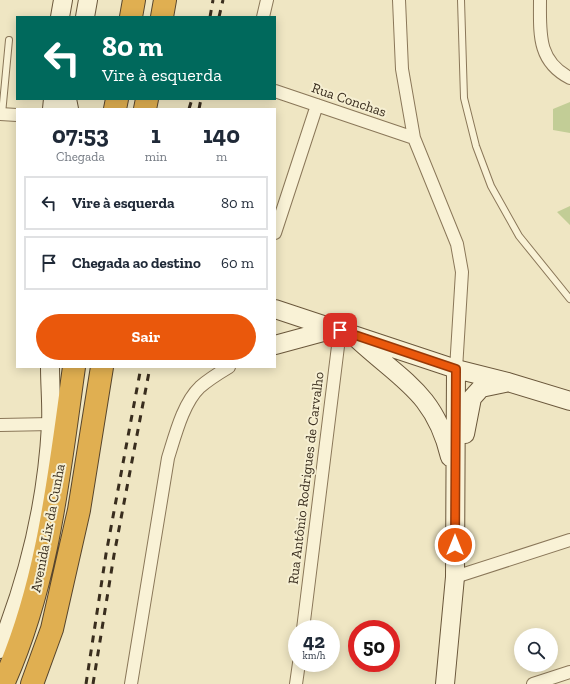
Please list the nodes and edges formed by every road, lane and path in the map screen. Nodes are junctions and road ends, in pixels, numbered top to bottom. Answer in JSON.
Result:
{"nodes":[{"id":1,"x":63,"y":0,"type":"edge"},
{"id":2,"x":88,"y":0,"type":"edge"},
{"id":3,"x":134,"y":0,"type":"edge"},
{"id":4,"x":165,"y":0,"type":"edge"},
{"id":5,"x":267,"y":0,"type":"edge"},
{"id":6,"x":399,"y":0,"type":"edge"},
{"id":7,"x":461,"y":0,"type":"edge"},
{"id":8,"x":540,"y":0,"type":"edge"},
{"id":9,"x":60,"y":16,"type":"edge"},
{"id":10,"x":86,"y":16,"type":"edge"},
{"id":11,"x":131,"y":16,"type":"edge"},
{"id":12,"x":162,"y":16,"type":"edge"},
{"id":13,"x":263,"y":16,"type":"edge"},
{"id":14,"x":8,"y":40,"type":"dead end"},
{"id":15,"x":570,"y":78,"type":"edge"},
{"id":16,"x":276,"y":91,"type":"edge"},
{"id":17,"x":317,"y":105,"type":"junction"},
{"id":18,"x":1,"y":114,"type":"edge"},
{"id":19,"x":16,"y":115,"type":"edge"},
{"id":20,"x":414,"y":138,"type":"junction"},
{"id":21,"x":276,"y":231,"type":"edge"},
{"id":22,"x":570,"y":299,"type":"edge"},
{"id":23,"x":276,"y":310,"type":"edge"},
{"id":24,"x":342,"y":331,"type":"junction"},
{"id":25,"x":276,"y":345,"type":"edge"},
{"id":26,"x":50,"y":368,"type":"edge"},
{"id":27,"x":74,"y":368,"type":"edge"},
{"id":28,"x":102,"y":368,"type":"edge"},
{"id":29,"x":227,"y":368,"type":"edge"},
{"id":30,"x":456,"y":369,"type":"junction"},
{"id":31,"x":508,"y":382,"type":"junction"},
{"id":32,"x":570,"y":401,"type":"edge"},
{"id":33,"x":51,"y":424,"type":"junction"},
{"id":34,"x":0,"y":425,"type":"edge"},
{"id":35,"x":455,"y":482,"type":"junction"},
{"id":36,"x":45,"y":491,"type":"junction"},
{"id":37,"x":570,"y":540,"type":"edge"},
{"id":38,"x":45,"y":553,"type":"junction"},
{"id":39,"x":455,"y":577,"type":"junction"},
{"id":40,"x":38,"y":583,"type":"junction"},
{"id":41,"x":304,"y":620,"type":"edge"},
{"id":42,"x":0,"y":649,"type":"edge"},
{"id":43,"x":0,"y":660,"type":"edge"},
{"id":44,"x":298,"y":672,"type":"edge"},
{"id":45,"x":570,"y":672,"type":"edge"},
{"id":46,"x":3,"y":684,"type":"edge"},
{"id":47,"x":32,"y":684,"type":"edge"},
{"id":48,"x":131,"y":684,"type":"edge"},
{"id":49,"x":296,"y":684,"type":"edge"},
{"id":50,"x":445,"y":684,"type":"edge"},
{"id":51,"x":533,"y":684,"type":"edge"}],
"edges":[{"from":1,"to":9,"type":"main road"},
{"from":2,"to":10,"type":"main road"},
{"from":3,"to":11,"type":"highway"},
{"from":4,"to":12,"type":"highway"},
{"from":5,"to":13,"type":"street"},
{"from":6,"to":20,"type":"street"},
{"from":7,"to":22,"type":"lane"},
{"from":8,"to":15,"type":"street"},
{"from":14,"to":18,"type":"lane"},
{"from":16,"to":17,"type":"street","name":"Rua Conchas"},
{"from":17,"to":20,"type":"street","name":"Rua Conchas"},
{"from":17,"to":21,"type":"street"},
{"from":18,"to":19,"type":"street"},
{"from":20,"to":30,"type":"street"},
{"from":23,"to":24,"type":"main road"},
{"from":24,"to":25,"type":"main road"},
{"from":24,"to":30,"type":"main road"},
{"from":24,"to":35,"type":"main road"},
{"from":24,"to":41,"type":"street","name":"Rua Antônio Rodrigues de Carvalho"},
{"from":26,"to":33,"type":"main road"},
{"from":27,"to":38,"type":"highway","name":"Avenida Lix da Cunha"},
{"from":28,"to":47,"type":"highway","name":"Avenida Lix da Cunha"},
{"from":29,"to":48,"type":"street"},
{"from":30,"to":31,"type":"main road"},
{"from":30,"to":35,"type":"main road"},
{"from":31,"to":32,"type":"main road"},
{"from":31,"to":35,"type":"main road"},
{"from":33,"to":34,"type":"street"},
{"from":33,"to":36,"type":"main road"},
{"from":35,"to":39,"type":"main road"},
{"from":36,"to":38,"type":"highway"},
{"from":36,"to":42,"type":"main road"},
{"from":37,"to":39,"type":"street"},
{"from":38,"to":40,"type":"highway","name":"Avenida Lix da Cunha"},
{"from":39,"to":50,"type":"main road"},
{"from":40,"to":43,"type":"highway"},
{"from":40,"to":46,"type":"highway","name":"Avenida Lix da Cunha"},
{"from":44,"to":49,"type":"street"},
{"from":45,"to":51,"type":"street"}]}
